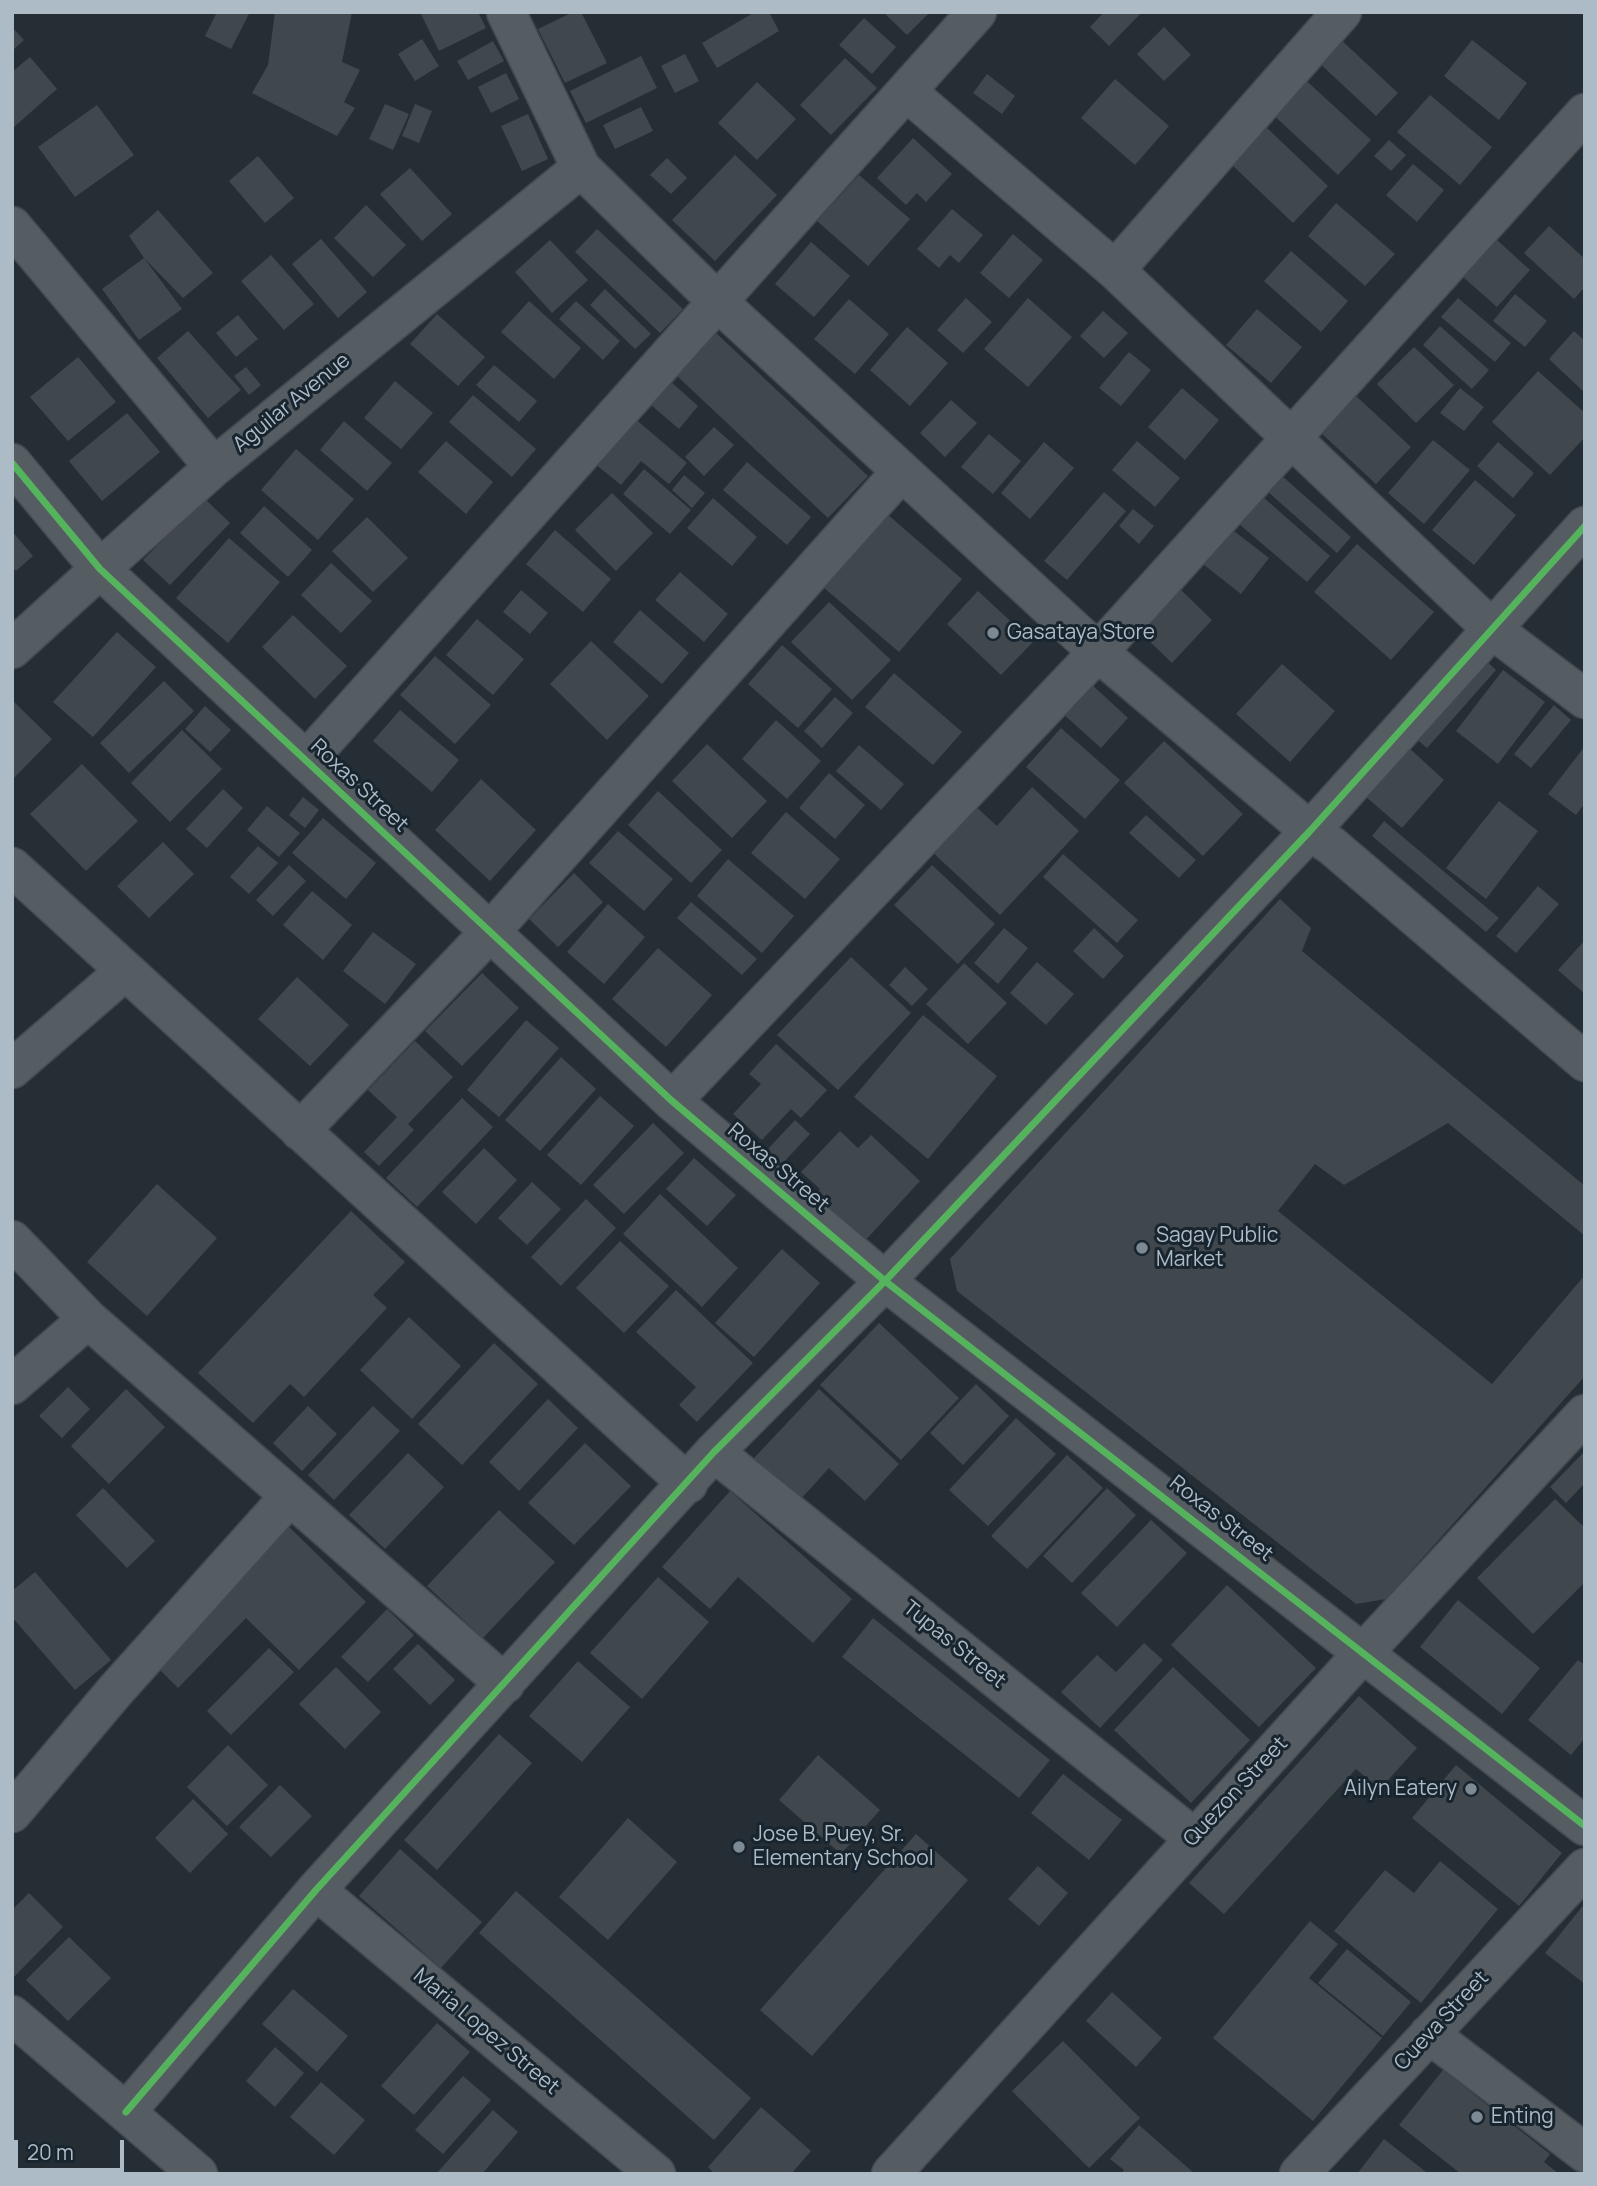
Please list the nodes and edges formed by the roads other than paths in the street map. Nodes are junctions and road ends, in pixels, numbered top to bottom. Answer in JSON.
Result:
{"nodes":[{"id":1,"x":506,"y":12,"type":"edge"},
{"id":2,"x":977,"y":12,"type":"edge"},
{"id":3,"x":1342,"y":12,"type":"edge"},
{"id":4,"x":906,"y":90,"type":"junction"},
{"id":5,"x":1585,"y":113,"type":"edge"},
{"id":6,"x":582,"y":168,"type":"junction"},
{"id":7,"x":12,"y":226,"type":"edge"},
{"id":8,"x":1115,"y":270,"type":"junction"},
{"id":9,"x":717,"y":301,"type":"junction"},
{"id":10,"x":1291,"y":440,"type":"junction"},
{"id":11,"x":12,"y":463,"type":"edge"},
{"id":12,"x":214,"y":467,"type":"junction"},
{"id":13,"x":901,"y":472,"type":"junction"},
{"id":14,"x":1585,"y":526,"type":"edge"},
{"id":15,"x":100,"y":569,"type":"junction"},
{"id":16,"x":1493,"y":630,"type":"junction"},
{"id":17,"x":12,"y":649,"type":"edge"},
{"id":18,"x":1098,"y":652,"type":"junction"},
{"id":19,"x":1585,"y":699,"type":"edge"},
{"id":20,"x":306,"y":761,"type":"junction"},
{"id":21,"x":1310,"y":831,"type":"junction"},
{"id":22,"x":12,"y":867,"type":"edge"},
{"id":23,"x":490,"y":932,"type":"junction"},
{"id":24,"x":124,"y":972,"type":"junction"},
{"id":25,"x":1585,"y":1062,"type":"edge"},
{"id":26,"x":12,"y":1069,"type":"edge"},
{"id":27,"x":672,"y":1101,"type":"junction"},
{"id":28,"x":300,"y":1131,"type":"junction"},
{"id":29,"x":12,"y":1240,"type":"edge"},
{"id":30,"x":885,"y":1281,"type":"junction"},
{"id":31,"x":88,"y":1319,"type":"junction"},
{"id":32,"x":12,"y":1385,"type":"edge"},
{"id":33,"x":1585,"y":1414,"type":"edge"},
{"id":34,"x":714,"y":1452,"type":"junction"},
{"id":35,"x":688,"y":1484,"type":"junction"},
{"id":36,"x":290,"y":1496,"type":"junction"},
{"id":37,"x":1364,"y":1652,"type":"junction"},
{"id":38,"x":505,"y":1684,"type":"junction"},
{"id":39,"x":12,"y":1813,"type":"edge"},
{"id":40,"x":1585,"y":1826,"type":"edge"},
{"id":41,"x":1194,"y":1838,"type":"junction"},
{"id":42,"x":1585,"y":1868,"type":"edge"},
{"id":43,"x":316,"y":1890,"type":"junction"},
{"id":44,"x":12,"y":2015,"type":"edge"},
{"id":45,"x":1429,"y":2034,"type":"junction"},
{"id":46,"x":126,"y":2112,"type":"junction"},
{"id":47,"x":1585,"y":2153,"type":"edge"},
{"id":48,"x":198,"y":2174,"type":"edge"},
{"id":49,"x":656,"y":2174,"type":"edge"},
{"id":50,"x":891,"y":2174,"type":"edge"},
{"id":51,"x":1298,"y":2174,"type":"edge"}],
"edges":[{"from":1,"to":6,"type":"street"},
{"from":2,"to":4,"type":"street"},
{"from":3,"to":8,"type":"street"},
{"from":4,"to":8,"type":"street"},
{"from":4,"to":9,"type":"street"},
{"from":5,"to":10,"type":"street"},
{"from":6,"to":9,"type":"street"},
{"from":6,"to":12,"type":"street","name":"Aguilar Avenue"},
{"from":7,"to":12,"type":"street"},
{"from":8,"to":10,"type":"street"},
{"from":9,"to":13,"type":"street"},
{"from":9,"to":20,"type":"street"},
{"from":10,"to":16,"type":"street"},
{"from":10,"to":18,"type":"street"},
{"from":11,"to":15,"type":"street","name":"Roxas Street"},
{"from":12,"to":15,"type":"street","name":"Aguilar Avenue"},
{"from":13,"to":18,"type":"street"},
{"from":13,"to":23,"type":"street"},
{"from":14,"to":16,"type":"street"},
{"from":15,"to":17,"type":"street","name":"Aguilar Avenue"},
{"from":15,"to":20,"type":"street","name":"Roxas Street"},
{"from":16,"to":19,"type":"street"},
{"from":16,"to":21,"type":"street"},
{"from":18,"to":21,"type":"street"},
{"from":18,"to":27,"type":"street"},
{"from":20,"to":23,"type":"street","name":"Roxas Street"},
{"from":21,"to":25,"type":"street"},
{"from":21,"to":30,"type":"street"},
{"from":22,"to":24,"type":"street"},
{"from":23,"to":27,"type":"street","name":"Roxas Street"},
{"from":23,"to":28,"type":"street"},
{"from":24,"to":26,"type":"street"},
{"from":24,"to":28,"type":"street"},
{"from":27,"to":30,"type":"street","name":"Roxas Street"},
{"from":28,"to":35,"type":"street"},
{"from":29,"to":31,"type":"street"},
{"from":30,"to":34,"type":"street"},
{"from":30,"to":37,"type":"street","name":"Roxas Street"},
{"from":31,"to":32,"type":"street"},
{"from":31,"to":36,"type":"street"},
{"from":33,"to":37,"type":"street","name":"Quezon Street"},
{"from":34,"to":35,"type":"street"},
{"from":34,"to":41,"type":"street","name":"Tupas Street"},
{"from":35,"to":38,"type":"street"},
{"from":36,"to":38,"type":"street"},
{"from":36,"to":39,"type":"street"},
{"from":37,"to":40,"type":"street","name":"Roxas Street"},
{"from":37,"to":41,"type":"street","name":"Quezon Street"},
{"from":38,"to":43,"type":"street"},
{"from":41,"to":50,"type":"street","name":"Quezon Street"},
{"from":42,"to":45,"type":"street","name":"Cueva Street"},
{"from":43,"to":46,"type":"street"},
{"from":43,"to":49,"type":"street","name":"Maria Lopez Street"},
{"from":44,"to":46,"type":"street"},
{"from":45,"to":47,"type":"street"},
{"from":45,"to":51,"type":"street","name":"Cueva Street"},
{"from":46,"to":48,"type":"street"}]}
